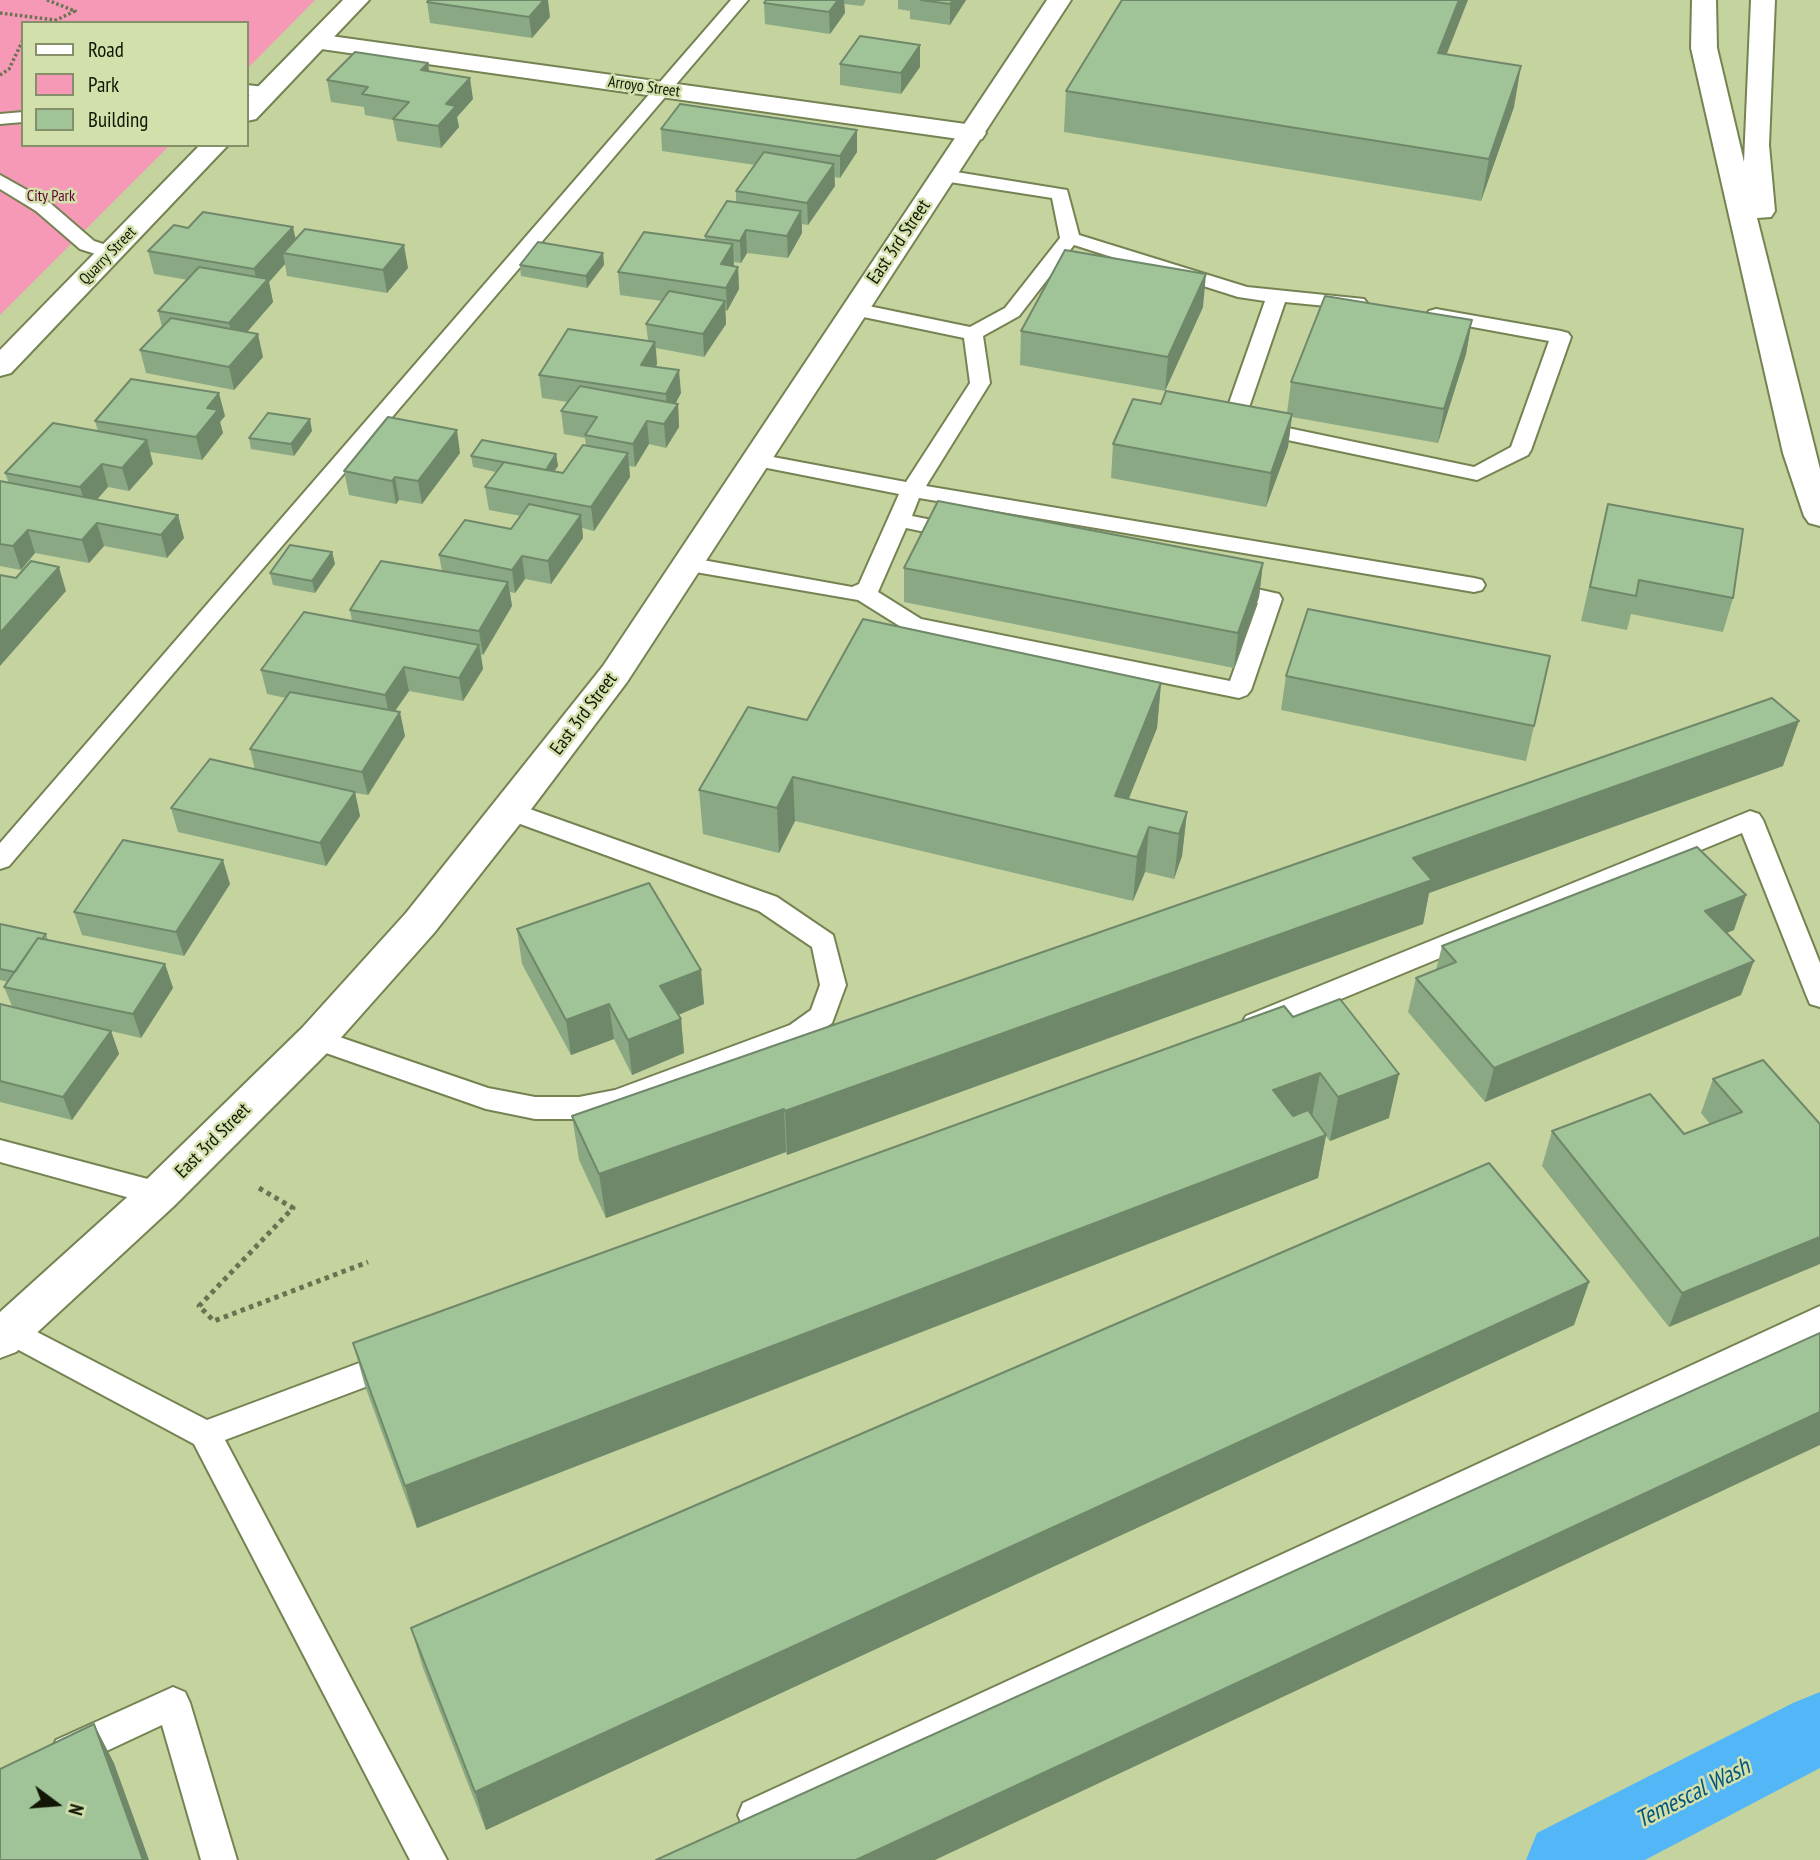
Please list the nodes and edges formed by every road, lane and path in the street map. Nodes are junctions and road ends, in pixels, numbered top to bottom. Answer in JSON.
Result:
{"nodes":[{"id":1,"x":47,"y":0,"type":"edge"},
{"id":2,"x":357,"y":0,"type":"edge"},
{"id":3,"x":740,"y":0,"type":"edge"},
{"id":4,"x":1059,"y":0,"type":"edge"},
{"id":5,"x":1704,"y":0,"type":"edge"},
{"id":6,"x":1763,"y":0,"type":"edge"},
{"id":7,"x":0,"y":13,"type":"edge"},
{"id":8,"x":56,"y":20,"type":"joint"},
{"id":9,"x":316,"y":41,"type":"junction"},
{"id":10,"x":21,"y":44,"type":"edge"},
{"id":11,"x":0,"y":75,"type":"edge"},
{"id":12,"x":664,"y":90,"type":"junction"},
{"id":13,"x":257,"y":91,"type":"edge"},
{"id":14,"x":248,"y":111,"type":"edge"},
{"id":15,"x":21,"y":117,"type":"edge"},
{"id":16,"x":0,"y":119,"type":"edge"},
{"id":17,"x":973,"y":133,"type":"junction"},
{"id":18,"x":213,"y":147,"type":"edge"},
{"id":19,"x":944,"y":176,"type":"junction"},
{"id":20,"x":0,"y":181,"type":"edge"},
{"id":21,"x":1070,"y":239,"type":"junction"},
{"id":22,"x":111,"y":253,"type":"junction"},
{"id":23,"x":1277,"y":296,"type":"junction"},
{"id":24,"x":1371,"y":304,"type":"edge"},
{"id":25,"x":854,"y":309,"type":"junction"},
{"id":26,"x":1411,"y":311,"type":"edge"},
{"id":27,"x":973,"y":334,"type":"junction"},
{"id":28,"x":1771,"y":338,"type":"junction"},
{"id":29,"x":0,"y":367,"type":"edge"},
{"id":30,"x":757,"y":460,"type":"junction"},
{"id":31,"x":912,"y":490,"type":"junction"},
{"id":32,"x":1820,"y":516,"type":"edge"},
{"id":33,"x":899,"y":520,"type":"junction"},
{"id":34,"x":974,"y":535,"type":"edge"},
{"id":35,"x":686,"y":564,"type":"junction"},
{"id":36,"x":1204,"y":584,"type":"edge"},
{"id":37,"x":1474,"y":586,"type":"dead end"},
{"id":38,"x":861,"y":592,"type":"junction"},
{"id":39,"x":510,"y":811,"type":"junction"},
{"id":40,"x":0,"y":860,"type":"edge"},
{"id":41,"x":1820,"y":997,"type":"edge"},
{"id":42,"x":1234,"y":1032,"type":"edge"},
{"id":43,"x":316,"y":1039,"type":"junction"},
{"id":44,"x":0,"y":1151,"type":"edge"},
{"id":45,"x":259,"y":1188,"type":"dead end"},
{"id":46,"x":159,"y":1194,"type":"junction"},
{"id":47,"x":368,"y":1262,"type":"dead end"},
{"id":48,"x":1820,"y":1319,"type":"edge"},
{"id":49,"x":5,"y":1335,"type":"edge"},
{"id":50,"x":424,"y":1352,"type":"edge"},
{"id":51,"x":205,"y":1434,"type":"junction"},
{"id":52,"x":37,"y":1766,"type":"edge"},
{"id":53,"x":723,"y":1831,"type":"edge"},
{"id":54,"x":219,"y":1860,"type":"edge"},
{"id":55,"x":429,"y":1860,"type":"edge"}],
"edges":[{"from":1,"to":8,"type":"path"},
{"from":2,"to":9,"type":"main road"},
{"from":3,"to":12,"type":"lane"},
{"from":4,"to":17,"type":"main road","name":"East 3rd Street"},
{"from":5,"to":28,"type":"main road"},
{"from":6,"to":28,"type":"main road"},
{"from":7,"to":8,"type":"path"},
{"from":9,"to":12,"type":"main road","name":"Arroyo Street"},
{"from":9,"to":13,"type":"main road"},
{"from":10,"to":11,"type":"path"},
{"from":12,"to":17,"type":"main road","name":"Arroyo Street"},
{"from":12,"to":40,"type":"lane"},
{"from":13,"to":14,"type":"main road"},
{"from":15,"to":16,"type":"lane"},
{"from":17,"to":19,"type":"main road","name":"East 3rd Street"},
{"from":18,"to":22,"type":"main road","name":"Quarry Street"},
{"from":19,"to":21,"type":"lane"},
{"from":19,"to":25,"type":"main road","name":"East 3rd Street"},
{"from":20,"to":22,"type":"lane"},
{"from":21,"to":23,"type":"lane"},
{"from":21,"to":27,"type":"lane"},
{"from":22,"to":29,"type":"main road","name":"Quarry Street"},
{"from":23,"to":24,"type":"lane"},
{"from":23,"to":26,"type":"lane"},
{"from":25,"to":27,"type":"lane"},
{"from":25,"to":30,"type":"main road","name":"East 3rd Street"},
{"from":27,"to":31,"type":"lane"},
{"from":28,"to":32,"type":"main road"},
{"from":30,"to":31,"type":"lane"},
{"from":30,"to":35,"type":"main road","name":"East 3rd Street"},
{"from":31,"to":33,"type":"lane"},
{"from":31,"to":37,"type":"lane"},
{"from":33,"to":34,"type":"lane"},
{"from":33,"to":38,"type":"lane"},
{"from":35,"to":38,"type":"lane"},
{"from":35,"to":39,"type":"main road","name":"East 3rd Street"},
{"from":36,"to":38,"type":"lane"},
{"from":39,"to":43,"type":"main road","name":"East 3rd Street"},
{"from":39,"to":43,"type":"lane"},
{"from":41,"to":42,"type":"lane"},
{"from":43,"to":46,"type":"main road","name":"East 3rd Street"},
{"from":44,"to":46,"type":"lane"},
{"from":45,"to":47,"type":"path"},
{"from":46,"to":49,"type":"main road","name":"East 3rd Street"},
{"from":48,"to":53,"type":"lane"},
{"from":49,"to":51,"type":"lane"},
{"from":50,"to":51,"type":"lane"},
{"from":51,"to":55,"type":"lane"},
{"from":52,"to":54,"type":"lane"}]}
